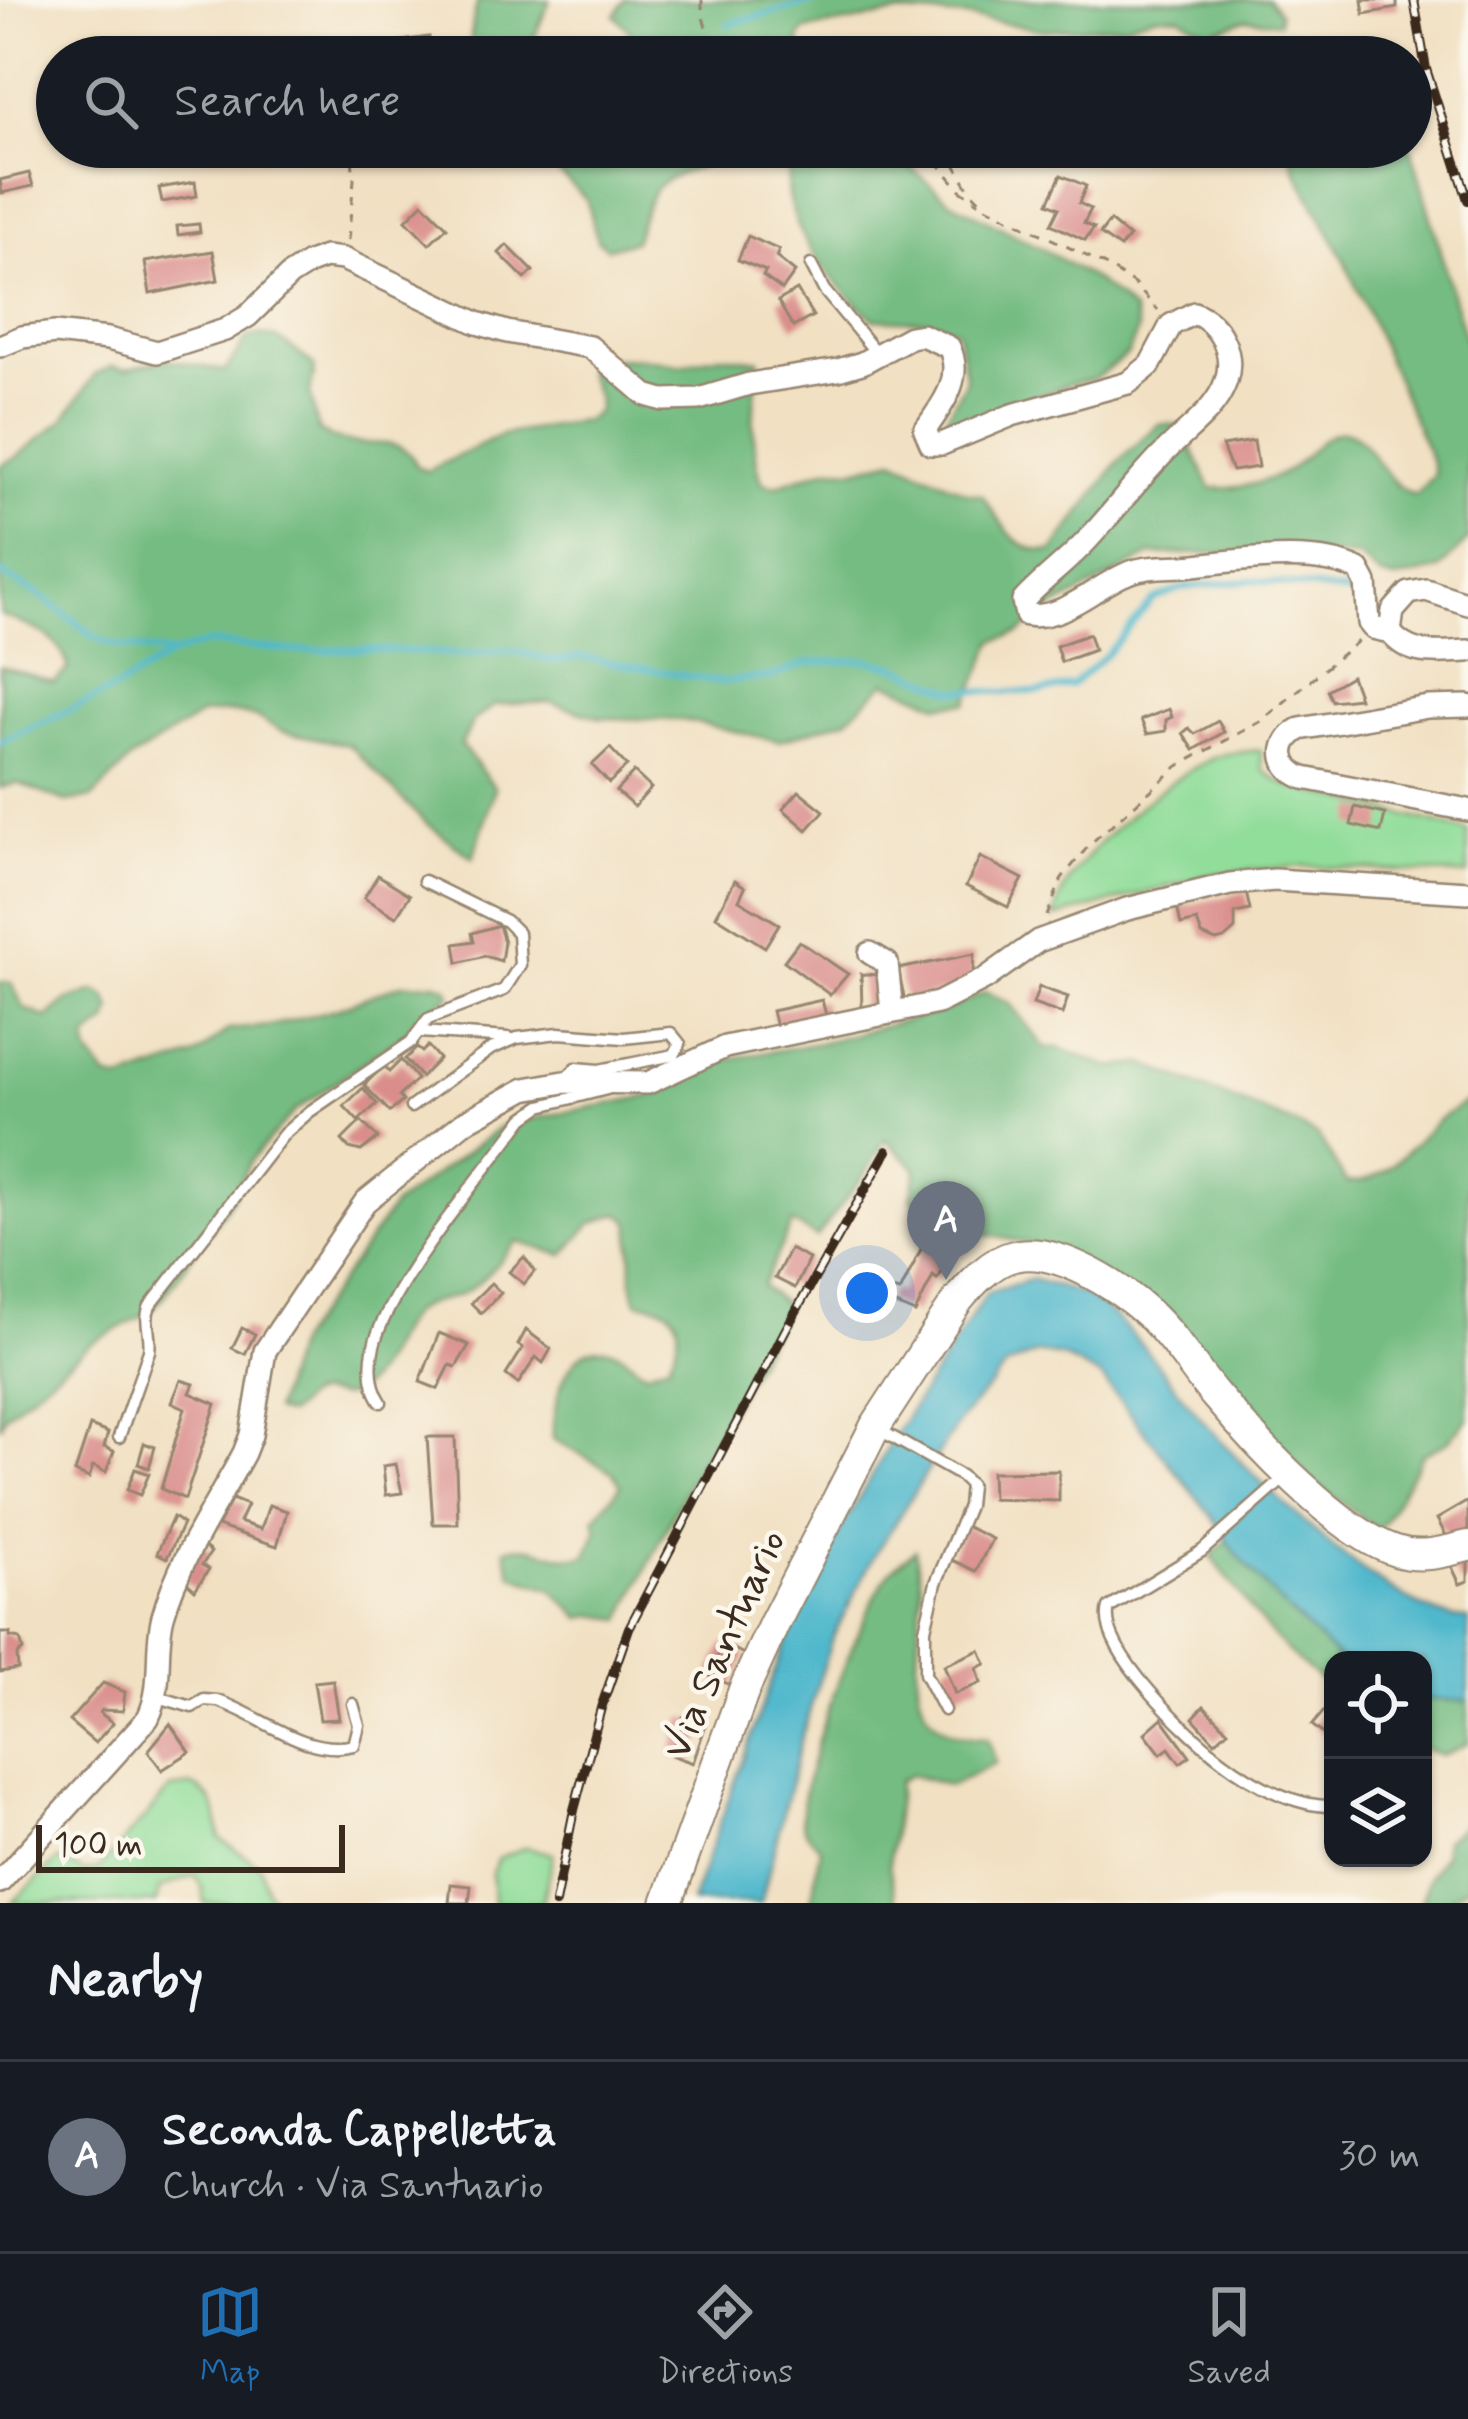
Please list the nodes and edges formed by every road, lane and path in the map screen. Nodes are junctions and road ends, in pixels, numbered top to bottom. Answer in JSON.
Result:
{"nodes":[{"id":1,"x":702,"y":0,"type":"edge"},
{"id":2,"x":710,"y":36,"type":"edge"},
{"id":3,"x":351,"y":168,"type":"edge"},
{"id":4,"x":942,"y":168,"type":"edge"},
{"id":5,"x":957,"y":168,"type":"edge"},
{"id":6,"x":986,"y":207,"type":"junction"},
{"id":7,"x":343,"y":260,"type":"junction"},
{"id":8,"x":811,"y":265,"type":"dead end"},
{"id":9,"x":1171,"y":325,"type":"junction"},
{"id":10,"x":0,"y":346,"type":"edge"},
{"id":11,"x":878,"y":355,"type":"junction"},
{"id":12,"x":1468,"y":604,"type":"edge"},
{"id":13,"x":1381,"y":630,"type":"junction"},
{"id":14,"x":1468,"y":651,"type":"edge"},
{"id":15,"x":1468,"y":706,"type":"edge"},
{"id":16,"x":1468,"y":810,"type":"edge"},
{"id":17,"x":424,"y":880,"type":"dead end"},
{"id":18,"x":1468,"y":892,"type":"edge"},
{"id":19,"x":1047,"y":938,"type":"junction"},
{"id":20,"x":870,"y":953,"type":"dead end"},
{"id":21,"x":892,"y":1012,"type":"junction"},
{"id":22,"x":420,"y":1032,"type":"junction"},
{"id":23,"x":517,"y":1038,"type":"junction"},
{"id":24,"x":564,"y":1082,"type":"junction"},
{"id":25,"x":610,"y":1085,"type":"junction"},
{"id":26,"x":412,"y":1106,"type":"dead end"},
{"id":27,"x":381,"y":1402,"type":"dead end"},
{"id":28,"x":880,"y":1430,"type":"junction"},
{"id":29,"x":119,"y":1436,"type":"dead end"},
{"id":30,"x":1284,"y":1480,"type":"junction"},
{"id":31,"x":1468,"y":1546,"type":"edge"},
{"id":32,"x":158,"y":1697,"type":"junction"},
{"id":33,"x":353,"y":1704,"type":"dead end"},
{"id":34,"x":944,"y":1710,"type":"dead end"},
{"id":35,"x":1324,"y":1806,"type":"edge"},
{"id":36,"x":0,"y":1882,"type":"edge"},
{"id":37,"x":667,"y":1903,"type":"edge"}],
"edges":[{"from":1,"to":2,"type":"path"},
{"from":3,"to":7,"type":"path"},
{"from":4,"to":6,"type":"path"},
{"from":5,"to":6,"type":"path"},
{"from":6,"to":9,"type":"path"},
{"from":7,"to":10,"type":"street"},
{"from":7,"to":11,"type":"street"},
{"from":8,"to":11,"type":"lane"},
{"from":9,"to":11,"type":"street"},
{"from":9,"to":13,"type":"street"},
{"from":12,"to":13,"type":"street"},
{"from":13,"to":14,"type":"street"},
{"from":13,"to":19,"type":"path"},
{"from":15,"to":16,"type":"street"},
{"from":17,"to":22,"type":"lane"},
{"from":18,"to":19,"type":"street"},
{"from":19,"to":21,"type":"street"},
{"from":20,"to":21,"type":"street"},
{"from":21,"to":25,"type":"street"},
{"from":22,"to":23,"type":"lane"},
{"from":22,"to":29,"type":"lane"},
{"from":23,"to":24,"type":"lane"},
{"from":23,"to":26,"type":"lane"},
{"from":24,"to":25,"type":"street"},
{"from":24,"to":32,"type":"street"},
{"from":25,"to":27,"type":"lane"},
{"from":28,"to":30,"type":"main road","name":"Via Santuario"},
{"from":28,"to":34,"type":"lane"},
{"from":28,"to":37,"type":"main road","name":"Via Santuario"},
{"from":30,"to":31,"type":"main road","name":"Via Santuario"},
{"from":30,"to":35,"type":"lane"},
{"from":32,"to":33,"type":"lane"},
{"from":32,"to":36,"type":"street"}]}
